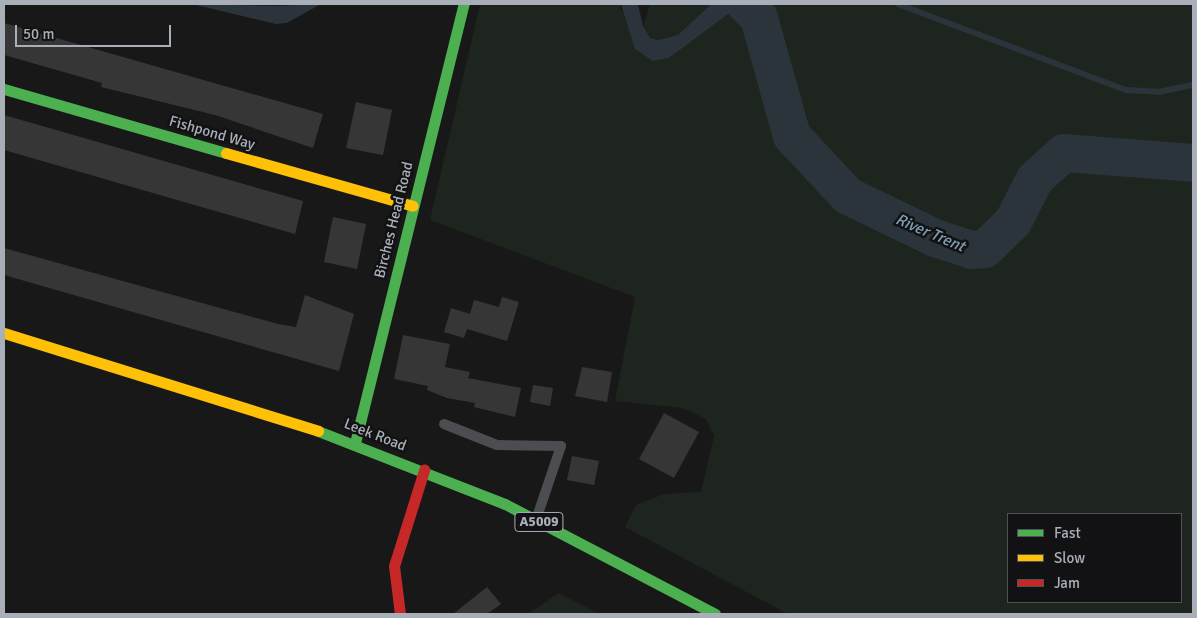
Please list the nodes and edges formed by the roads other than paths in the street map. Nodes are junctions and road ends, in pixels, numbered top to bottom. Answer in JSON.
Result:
{"nodes":[{"id":1,"x":464,"y":4,"type":"edge"},
{"id":2,"x":4,"y":89,"type":"edge"},
{"id":3,"x":413,"y":206,"type":"junction"},
{"id":4,"x":4,"y":334,"type":"edge"},
{"id":5,"x":444,"y":424,"type":"dead end"},
{"id":6,"x":355,"y":443,"type":"junction"},
{"id":7,"x":424,"y":470,"type":"junction"},
{"id":8,"x":536,"y":520,"type":"junction"},
{"id":9,"x":400,"y":614,"type":"edge"},
{"id":10,"x":715,"y":614,"type":"edge"}],
"edges":[{"from":1,"to":3,"type":"street","name":"Birches Head Road"},
{"from":2,"to":3,"type":"street","name":"Fishpond Way"},
{"from":3,"to":6,"type":"street","name":"Birches Head Road"},
{"from":4,"to":6,"type":"street","name":"Leek Road","number":"A5009"},
{"from":5,"to":8,"type":"lane"},
{"from":6,"to":7,"type":"street","name":"Leek Road","number":"A5009"},
{"from":7,"to":8,"type":"street","name":"Leek Road","number":"A5009"},
{"from":7,"to":9,"type":"street"},
{"from":8,"to":10,"type":"street","name":"Leek Road","number":"A5009"}]}
